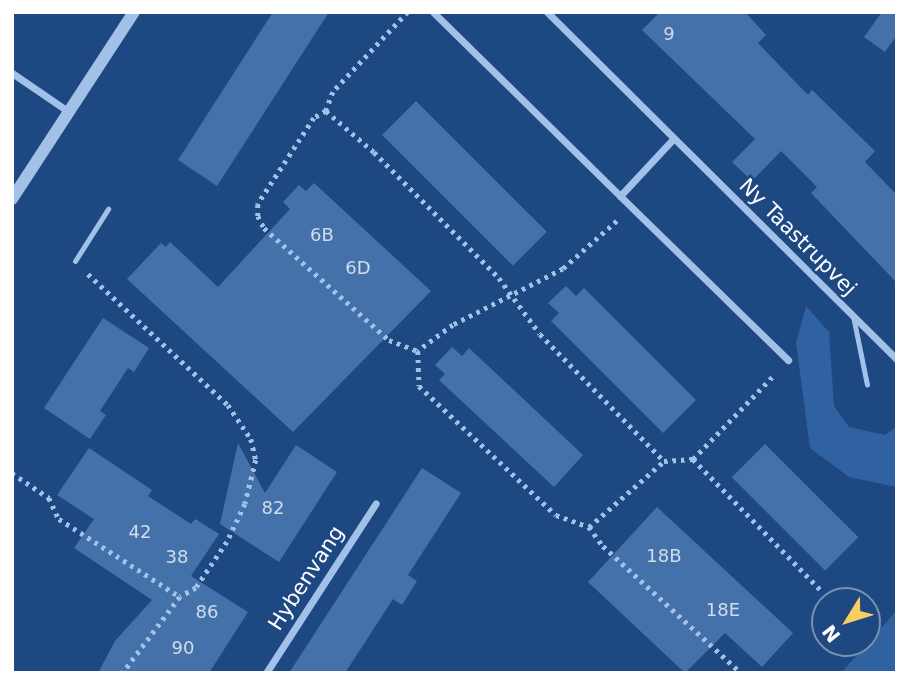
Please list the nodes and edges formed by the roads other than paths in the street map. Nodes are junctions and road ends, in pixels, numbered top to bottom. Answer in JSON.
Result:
{"nodes":[{"id":1,"x":134,"y":12,"type":"edge"},
{"id":2,"x":433,"y":12,"type":"edge"},
{"id":3,"x":547,"y":12,"type":"edge"},
{"id":4,"x":12,"y":73,"type":"edge"},
{"id":5,"x":69,"y":112,"type":"junction"},
{"id":6,"x":674,"y":138,"type":"junction"},
{"id":7,"x":620,"y":196,"type":"junction"},
{"id":8,"x":12,"y":199,"type":"edge"},
{"id":9,"x":108,"y":209,"type":"dead end"},
{"id":10,"x":75,"y":261,"type":"road end"},
{"id":11,"x":853,"y":316,"type":"junction"},
{"id":12,"x":788,"y":360,"type":"road end"},
{"id":13,"x":897,"y":360,"type":"edge"},
{"id":14,"x":867,"y":385,"type":"dead end"},
{"id":15,"x":376,"y":503,"type":"dead end"},
{"id":16,"x":266,"y":673,"type":"edge"}],
"edges":[{"from":1,"to":5,"type":"street"},
{"from":2,"to":7,"type":"street"},
{"from":3,"to":6,"type":"street","name":"Ny Taastrupvej"},
{"from":4,"to":5,"type":"street"},
{"from":5,"to":8,"type":"street"},
{"from":6,"to":7,"type":"street"},
{"from":6,"to":11,"type":"street","name":"Ny Taastrupvej"},
{"from":7,"to":12,"type":"street"},
{"from":9,"to":10,"type":"lane"},
{"from":11,"to":13,"type":"street","name":"Ny Taastrupvej"},
{"from":11,"to":14,"type":"lane"},
{"from":15,"to":16,"type":"street","name":"Hybenvang"}]}
